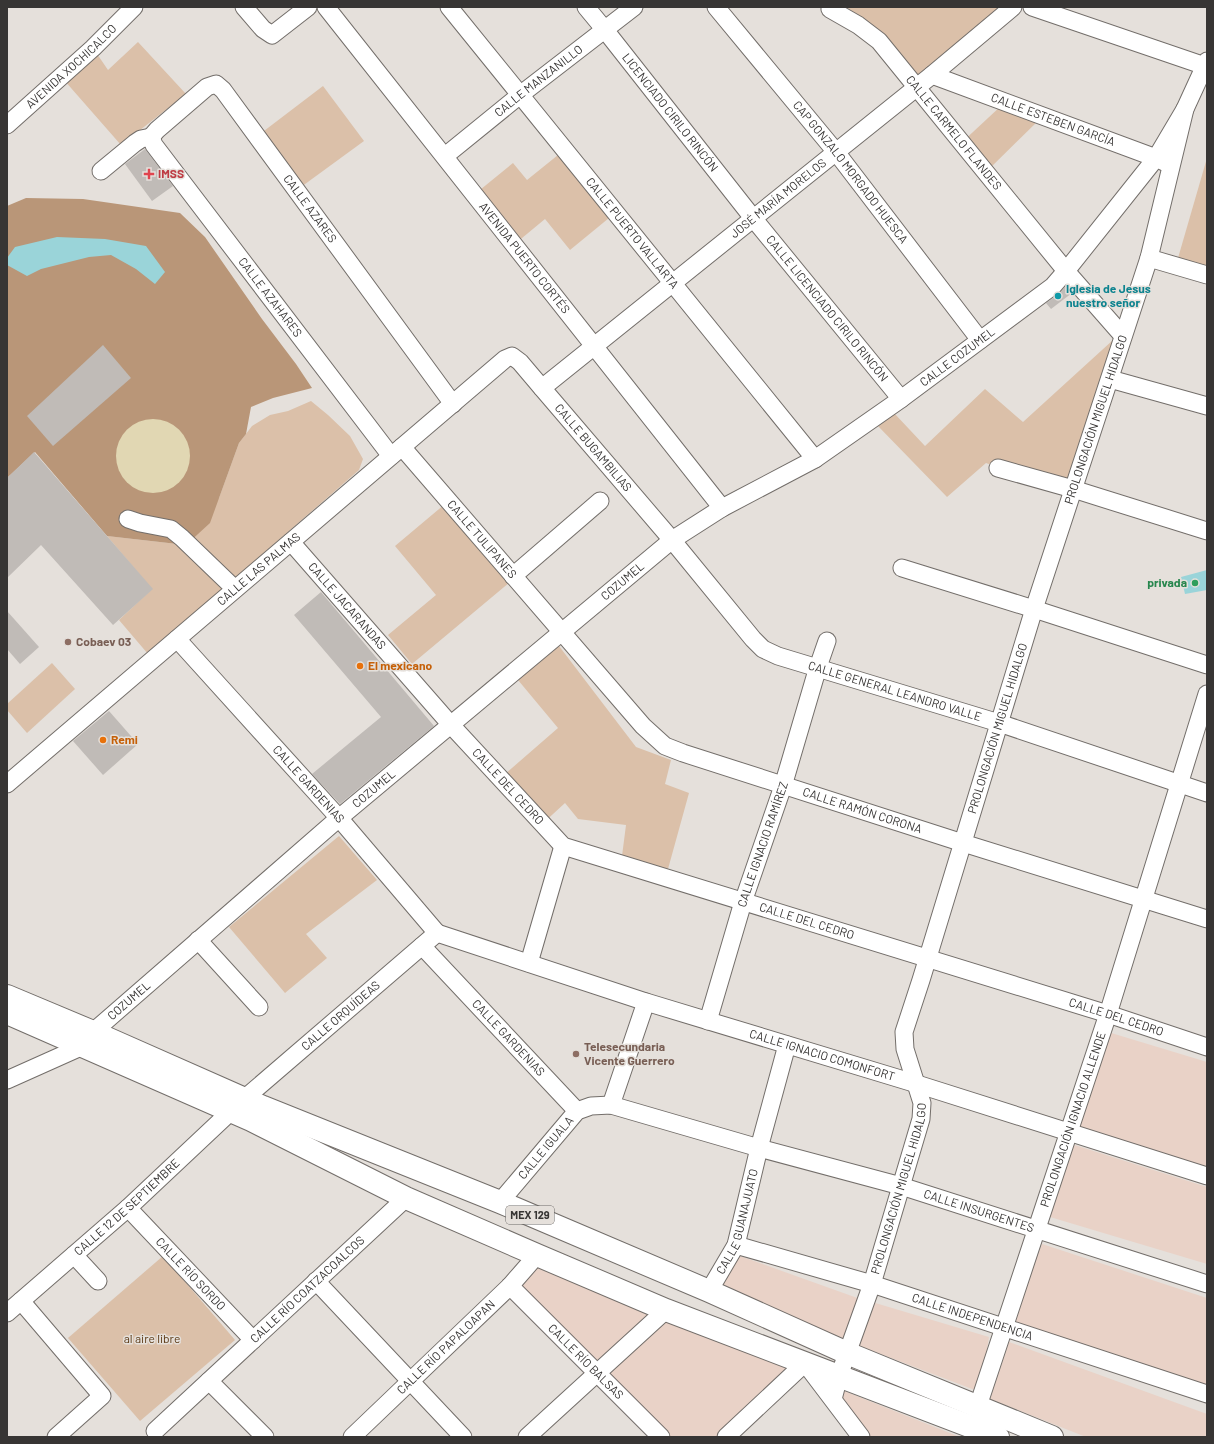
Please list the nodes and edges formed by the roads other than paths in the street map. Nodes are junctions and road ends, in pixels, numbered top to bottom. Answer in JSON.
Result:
{"nodes":[{"id":1,"x":134,"y":7,"type":"edge"},
{"id":2,"x":244,"y":7,"type":"edge"},
{"id":3,"x":308,"y":7,"type":"edge"},
{"id":4,"x":326,"y":7,"type":"edge"},
{"id":5,"x":449,"y":7,"type":"edge"},
{"id":6,"x":586,"y":7,"type":"edge"},
{"id":7,"x":634,"y":7,"type":"edge"},
{"id":8,"x":716,"y":7,"type":"edge"},
{"id":9,"x":1013,"y":7,"type":"edge"},
{"id":10,"x":1032,"y":7,"type":"edge"},
{"id":11,"x":830,"y":9,"type":"dead end"},
{"id":12,"x":605,"y":30,"type":"junction"},
{"id":13,"x":1206,"y":63,"type":"edge"},
{"id":14,"x":932,"y":75,"type":"junction"},
{"id":15,"x":917,"y":88,"type":"junction"},
{"id":16,"x":520,"y":95,"type":"junction"},
{"id":17,"x":1186,"y":109,"type":"junction"},
{"id":18,"x":7,"y":125,"type":"edge"},
{"id":19,"x":151,"y":137,"type":"junction"},
{"id":20,"x":836,"y":152,"type":"junction"},
{"id":21,"x":445,"y":156,"type":"junction"},
{"id":22,"x":1156,"y":158,"type":"junction"},
{"id":23,"x":1172,"y":166,"type":"junction"},
{"id":24,"x":101,"y":171,"type":"dead end"},
{"id":25,"x":753,"y":218,"type":"junction"},
{"id":26,"x":1149,"y":258,"type":"junction"},
{"id":27,"x":1066,"y":271,"type":"junction"},
{"id":28,"x":1207,"y":276,"type":"edge"},
{"id":29,"x":673,"y":282,"type":"junction"},
{"id":30,"x":1123,"y":336,"type":"junction"},
{"id":31,"x":980,"y":340,"type":"junction"},
{"id":32,"x":594,"y":346,"type":"junction"},
{"id":33,"x":512,"y":356,"type":"joint"},
{"id":34,"x":1110,"y":379,"type":"junction"},
{"id":35,"x":542,"y":388,"type":"junction"},
{"id":36,"x":901,"y":399,"type":"junction"},
{"id":37,"x":453,"y":404,"type":"junction"},
{"id":38,"x":1207,"y":406,"type":"edge"},
{"id":39,"x":396,"y":452,"type":"junction"},
{"id":40,"x":815,"y":459,"type":"junction"},
{"id":41,"x":998,"y":468,"type":"dead end"},
{"id":42,"x":1073,"y":489,"type":"junction"},
{"id":43,"x":600,"y":501,"type":"dead end"},
{"id":44,"x":722,"y":508,"type":"junction"},
{"id":45,"x":128,"y":519,"type":"dead end"},
{"id":46,"x":1207,"y":531,"type":"edge"},
{"id":47,"x":672,"y":540,"type":"junction"},
{"id":48,"x":291,"y":542,"type":"junction"},
{"id":49,"x":902,"y":568,"type":"dead end"},
{"id":50,"x":513,"y":576,"type":"junction"},
{"id":51,"x":235,"y":589,"type":"junction"},
{"id":52,"x":1034,"y":609,"type":"junction"},
{"id":53,"x":562,"y":632,"type":"junction"},
{"id":54,"x":177,"y":639,"type":"junction"},
{"id":55,"x":827,"y":641,"type":"dead end"},
{"id":56,"x":1207,"y":665,"type":"edge"},
{"id":57,"x":818,"y":667,"type":"junction"},
{"id":58,"x":1207,"y":694,"type":"edge"},
{"id":59,"x":999,"y":723,"type":"junction"},
{"id":60,"x":451,"y":725,"type":"junction"},
{"id":61,"x":7,"y":784,"type":"edge"},
{"id":62,"x":1179,"y":784,"type":"junction"},
{"id":63,"x":783,"y":786,"type":"junction"},
{"id":64,"x":1207,"y":793,"type":"edge"},
{"id":65,"x":339,"y":818,"type":"junction"},
{"id":66,"x":963,"y":843,"type":"junction"},
{"id":67,"x":564,"y":846,"type":"junction"},
{"id":68,"x":1143,"y":898,"type":"junction"},
{"id":69,"x":743,"y":902,"type":"junction"},
{"id":70,"x":1207,"y":918,"type":"edge"},
{"id":71,"x":437,"y":933,"type":"junction"},
{"id":72,"x":198,"y":940,"type":"junction"},
{"id":73,"x":422,"y":946,"type":"junction"},
{"id":74,"x":927,"y":959,"type":"junction"},
{"id":75,"x":529,"y":962,"type":"junction"},
{"id":76,"x":7,"y":996,"type":"edge"},
{"id":77,"x":646,"y":1002,"type":"junction"},
{"id":78,"x":259,"y":1007,"type":"dead end"},
{"id":79,"x":7,"y":1013,"type":"edge"},
{"id":80,"x":1108,"y":1014,"type":"junction"},
{"id":81,"x":708,"y":1021,"type":"junction"},
{"id":82,"x":88,"y":1039,"type":"junction"},
{"id":83,"x":787,"y":1045,"type":"junction"},
{"id":84,"x":1207,"y":1047,"type":"edge"},
{"id":85,"x":7,"y":1080,"type":"edge"},
{"id":86,"x":917,"y":1084,"type":"junction"},
{"id":87,"x":611,"y":1105,"type":"junction"},
{"id":88,"x":237,"y":1106,"type":"junction"},
{"id":89,"x":577,"y":1111,"type":"junction"},
{"id":90,"x":1069,"y":1133,"type":"junction"},
{"id":91,"x":759,"y":1148,"type":"junction"},
{"id":92,"x":1207,"y":1176,"type":"edge"},
{"id":93,"x":901,"y":1186,"type":"junction"},
{"id":94,"x":406,"y":1198,"type":"junction"},
{"id":95,"x":500,"y":1202,"type":"junction"},
{"id":96,"x":128,"y":1208,"type":"junction"},
{"id":97,"x":1037,"y":1229,"type":"junction"},
{"id":98,"x":736,"y":1245,"type":"junction"},
{"id":99,"x":537,"y":1255,"type":"junction"},
{"id":100,"x":74,"y":1256,"type":"junction"},
{"id":101,"x":98,"y":1281,"type":"dead end"},
{"id":102,"x":316,"y":1282,"type":"junction"},
{"id":103,"x":872,"y":1284,"type":"junction"},
{"id":104,"x":1207,"y":1284,"type":"edge"},
{"id":105,"x":510,"y":1286,"type":"junction"},
{"id":106,"x":709,"y":1291,"type":"junction"},
{"id":107,"x":21,"y":1301,"type":"junction"},
{"id":108,"x":666,"y":1310,"type":"junction"},
{"id":109,"x":7,"y":1313,"type":"edge"},
{"id":110,"x":1004,"y":1328,"type":"junction"},
{"id":111,"x":253,"y":1340,"type":"junction"},
{"id":112,"x":847,"y":1353,"type":"junction"},
{"id":113,"x":805,"y":1362,"type":"junction"},
{"id":114,"x":598,"y":1373,"type":"junction"},
{"id":115,"x":839,"y":1376,"type":"junction"},
{"id":116,"x":209,"y":1381,"type":"junction"},
{"id":117,"x":411,"y":1383,"type":"junction"},
{"id":118,"x":1207,"y":1394,"type":"edge"},
{"id":119,"x":833,"y":1399,"type":"junction"},
{"id":120,"x":973,"y":1423,"type":"edge"},
{"id":121,"x":155,"y":1431,"type":"dead end"},
{"id":122,"x":56,"y":1437,"type":"edge"},
{"id":123,"x":265,"y":1437,"type":"edge"},
{"id":124,"x":352,"y":1437,"type":"edge"},
{"id":125,"x":463,"y":1437,"type":"edge"},
{"id":126,"x":527,"y":1437,"type":"edge"},
{"id":127,"x":661,"y":1437,"type":"edge"},
{"id":128,"x":726,"y":1437,"type":"edge"},
{"id":129,"x":861,"y":1437,"type":"edge"},
{"id":130,"x":998,"y":1437,"type":"edge"},
{"id":131,"x":1052,"y":1437,"type":"edge"}],
"edges":[{"from":1,"to":18,"type":"street","name":"AVENIDA XOCHICALCO"},
{"from":2,"to":3,"type":"street"},
{"from":4,"to":21,"type":"street","name":"AVENIDA PUERTO CORTÉS"},
{"from":5,"to":16,"type":"street","name":"CALLE PUERTO VALLARTA"},
{"from":6,"to":12,"type":"street","name":"LICENCIADO CIRILO RINCÓN"},
{"from":7,"to":12,"type":"street","name":"CALLE MANZANILLO"},
{"from":8,"to":20,"type":"street","name":"CAP GONZALO MORGADO HUESCA"},
{"from":9,"to":14,"type":"street","name":"JOSÉ MARÍA MORELOS"},
{"from":10,"to":13,"type":"street"},
{"from":11,"to":15,"type":"street","name":"CALLE CARMELO FLANDES"},
{"from":12,"to":16,"type":"street","name":"CALLE MANZANILLO"},
{"from":12,"to":25,"type":"street","name":"LICENCIADO CIRILO RINCÓN"},
{"from":13,"to":17,"type":"street","name":"PROLONGACIÓN MIGUEL HIDALGO"},
{"from":14,"to":15,"type":"street","name":"JOSÉ MARÍA MORELOS"},
{"from":14,"to":22,"type":"street","name":"CALLE ESTEBEN GARCÍA"},
{"from":15,"to":20,"type":"street","name":"JOSÉ MARÍA MORELOS"},
{"from":15,"to":27,"type":"street","name":"CALLE CARMELO FLANDES"},
{"from":16,"to":21,"type":"street","name":"CALLE MANZANILLO"},
{"from":16,"to":29,"type":"street","name":"CALLE PUERTO VALLARTA"},
{"from":17,"to":22,"type":"street","name":"CALLE COZUMEL"},
{"from":17,"to":23,"type":"street","name":"PROLONGACIÓN MIGUEL HIDALGO"},
{"from":19,"to":24,"type":"street"},
{"from":19,"to":37,"type":"street","name":"CALLE AZARES"},
{"from":19,"to":39,"type":"street","name":"CALLE AZAHARES"},
{"from":20,"to":25,"type":"street","name":"JOSÉ MARÍA MORELOS"},
{"from":20,"to":31,"type":"street","name":"CAP GONZALO MORGADO HUESCA"},
{"from":21,"to":32,"type":"street","name":"AVENIDA PUERTO CORTÉS"},
{"from":22,"to":23,"type":"street","name":"CALLE ESTEBEN GARCÍA"},
{"from":22,"to":27,"type":"street","name":"CALLE COZUMEL"},
{"from":23,"to":26,"type":"street","name":"PROLONGACIÓN MIGUEL HIDALGO"},
{"from":25,"to":29,"type":"street","name":"JOSÉ MARÍA MORELOS"},
{"from":25,"to":36,"type":"street","name":"CALLE LICENCIADO CIRILO RINCÓN"},
{"from":26,"to":28,"type":"street"},
{"from":26,"to":30,"type":"street","name":"PROLONGACIÓN MIGUEL HIDALGO"},
{"from":27,"to":30,"type":"street","name":"CALLE CARMELO FLANDES"},
{"from":27,"to":31,"type":"street","name":"CALLE COZUMEL"},
{"from":29,"to":32,"type":"street","name":"JOSÉ MARÍA MORELOS"},
{"from":29,"to":40,"type":"street","name":"CALLE PUERTO VALLARTA"},
{"from":30,"to":34,"type":"street","name":"PROLONGACIÓN MIGUEL HIDALGO"},
{"from":31,"to":36,"type":"street","name":"CALLE COZUMEL"},
{"from":32,"to":35,"type":"street","name":"JOSÉ MARÍA MORELOS"},
{"from":32,"to":44,"type":"street","name":"AVENIDA PUERTO CORTÉS"},
{"from":33,"to":35,"type":"street","name":"CALLE BUGAMBILIAS"},
{"from":33,"to":37,"type":"street","name":"CALLE LAS PALMAS"},
{"from":34,"to":38,"type":"street"},
{"from":34,"to":42,"type":"street","name":"PROLONGACIÓN MIGUEL HIDALGO"},
{"from":35,"to":47,"type":"street","name":"CALLE BUGAMBILIAS"},
{"from":36,"to":40,"type":"street","name":"CALLE COZUMEL"},
{"from":37,"to":39,"type":"street","name":"CALLE LAS PALMAS"},
{"from":39,"to":48,"type":"street","name":"CALLE LAS PALMAS"},
{"from":39,"to":50,"type":"street","name":"CALLE TULIPANES"},
{"from":40,"to":44,"type":"street","name":"CALLE COZUMEL"},
{"from":41,"to":42,"type":"street"},
{"from":42,"to":46,"type":"street"},
{"from":42,"to":52,"type":"street","name":"PROLONGACIÓN MIGUEL HIDALGO"},
{"from":43,"to":50,"type":"street"},
{"from":44,"to":47,"type":"street","name":"CALLE COZUMEL"},
{"from":45,"to":51,"type":"street"},
{"from":47,"to":53,"type":"street","name":"COZUMEL"},
{"from":47,"to":57,"type":"street","name":"CALLE GENERAL LEANDRO VALLE"},
{"from":48,"to":51,"type":"street","name":"CALLE LAS PALMAS"},
{"from":48,"to":60,"type":"street","name":"CALLE JACARANDAS"},
{"from":49,"to":52,"type":"street"},
{"from":50,"to":53,"type":"street","name":"CALLE TULIPANES"},
{"from":51,"to":54,"type":"street","name":"CALLE LAS PALMAS"},
{"from":52,"to":56,"type":"street"},
{"from":52,"to":59,"type":"street","name":"PROLONGACIÓN MIGUEL HIDALGO"},
{"from":53,"to":60,"type":"street","name":"COZUMEL"},
{"from":53,"to":63,"type":"street","name":"CALLE RAMÓN CORONA"},
{"from":54,"to":61,"type":"street","name":"CALLE LAS PALMAS"},
{"from":54,"to":65,"type":"street","name":"CALLE GARDENIAS"},
{"from":55,"to":57,"type":"street","name":"CALLE IGNACIO RAMÍREZ"},
{"from":57,"to":59,"type":"street","name":"CALLE GENERAL LEANDRO VALLE"},
{"from":57,"to":63,"type":"street","name":"CALLE IGNACIO RAMÍREZ"},
{"from":58,"to":62,"type":"street","name":"PROLONGACIÓN IGNACIO ALLENDE"},
{"from":59,"to":62,"type":"street","name":"CALLE GENERAL LEANDRO VALLE"},
{"from":59,"to":66,"type":"street","name":"PROLONGACIÓN MIGUEL HIDALGO"},
{"from":60,"to":65,"type":"street","name":"COZUMEL"},
{"from":60,"to":67,"type":"street","name":"CALLE DEL CEDRO"},
{"from":62,"to":64,"type":"street","name":"CALLE GENERAL LEANDRO VALLE"},
{"from":62,"to":68,"type":"street","name":"PROLONGACIÓN IGNACIO ALLENDE"},
{"from":63,"to":66,"type":"street","name":"CALLE RAMÓN CORONA"},
{"from":63,"to":69,"type":"street","name":"CALLE IGNACIO RAMÍREZ"},
{"from":65,"to":71,"type":"street","name":"CALLE GARDENIAS"},
{"from":65,"to":72,"type":"street","name":"COZUMEL"},
{"from":66,"to":68,"type":"street","name":"CALLE RAMÓN CORONA"},
{"from":66,"to":74,"type":"street","name":"PROLONGACIÓN MIGUEL HIDALGO"},
{"from":67,"to":69,"type":"street","name":"CALLE DEL CEDRO"},
{"from":67,"to":75,"type":"street"},
{"from":68,"to":70,"type":"street","name":"CALLE RAMÓN CORONA"},
{"from":68,"to":80,"type":"street","name":"PROLONGACIÓN IGNACIO ALLENDE"},
{"from":69,"to":74,"type":"street","name":"CALLE DEL CEDRO"},
{"from":69,"to":81,"type":"street","name":"CALLE IGNACIO RAMÍREZ"},
{"from":71,"to":73,"type":"street","name":"CALLE ORQUÍDEAS"},
{"from":71,"to":75,"type":"street","name":"CALLE IGNACIO COMONFORT"},
{"from":72,"to":78,"type":"street"},
{"from":72,"to":82,"type":"street","name":"COZUMEL"},
{"from":73,"to":88,"type":"street","name":"CALLE ORQUÍDEAS"},
{"from":73,"to":89,"type":"street","name":"CALLE GARDENIAS"},
{"from":74,"to":80,"type":"street","name":"CALLE DEL CEDRO"},
{"from":74,"to":86,"type":"street","name":"PROLONGACIÓN MIGUEL HIDALGO"},
{"from":75,"to":77,"type":"street","name":"CALLE IGNACIO COMONFORT"},
{"from":76,"to":82,"type":"main road","number":"MEX 129"},
{"from":77,"to":81,"type":"street","name":"CALLE IGNACIO COMONFORT"},
{"from":77,"to":87,"type":"street"},
{"from":79,"to":82,"type":"main road","number":"MEX 129"},
{"from":80,"to":84,"type":"street","name":"CALLE DEL CEDRO"},
{"from":80,"to":90,"type":"street","name":"PROLONGACIÓN IGNACIO ALLENDE"},
{"from":81,"to":83,"type":"street","name":"CALLE IGNACIO COMONFORT"},
{"from":82,"to":85,"type":"street","name":"COZUMEL"},
{"from":82,"to":88,"type":"main road","number":"MEX 129"},
{"from":83,"to":86,"type":"street","name":"CALLE IGNACIO COMONFORT"},
{"from":83,"to":91,"type":"street","name":"CALLE GUANAJUATO"},
{"from":86,"to":90,"type":"street","name":"CALLE IGNACIO COMONFORT"},
{"from":86,"to":93,"type":"street","name":"PROLONGACIÓN MIGUEL HIDALGO"},
{"from":87,"to":89,"type":"street","name":"CALLE IGUALA"},
{"from":87,"to":91,"type":"street","name":"CALLE INSURGENTES"},
{"from":88,"to":94,"type":"main road","number":"MEX 129"},
{"from":88,"to":95,"type":"main road","number":"MEX 129"},
{"from":88,"to":96,"type":"street","name":"CALLE 12 DE SEPTIEMBRE"},
{"from":89,"to":95,"type":"street","name":"CALLE IGUALA"},
{"from":90,"to":92,"type":"street","name":"CALLE IGNACIO COMONFORT"},
{"from":90,"to":97,"type":"street","name":"PROLONGACIÓN IGNACIO ALLENDE"},
{"from":91,"to":93,"type":"street","name":"CALLE INSURGENTES"},
{"from":91,"to":98,"type":"street","name":"CALLE GUANAJUATO"},
{"from":93,"to":97,"type":"street","name":"CALLE INSURGENTES"},
{"from":93,"to":103,"type":"street","name":"PROLONGACIÓN MIGUEL HIDALGO"},
{"from":94,"to":99,"type":"main road","number":"MEX 129"},
{"from":94,"to":102,"type":"street","name":"CALLE RÍO COATZACOALCOS"},
{"from":95,"to":106,"type":"main road","number":"MEX 129"},
{"from":96,"to":100,"type":"street","name":"CALLE 12 DE SEPTIEMBRE"},
{"from":96,"to":111,"type":"street","name":"CALLE RÍO SORDO"},
{"from":97,"to":104,"type":"street","name":"CALLE INSURGENTES"},
{"from":97,"to":110,"type":"street","name":"PROLONGACIÓN IGNACIO ALLENDE"},
{"from":98,"to":103,"type":"street","name":"CALLE INDEPENDENCIA"},
{"from":98,"to":106,"type":"street","name":"CALLE GUANAJUATO"},
{"from":99,"to":105,"type":"street","name":"CALLE RÍO PAPALOAPAN"},
{"from":99,"to":108,"type":"main road","number":"MEX 129"},
{"from":100,"to":101,"type":"street"},
{"from":100,"to":107,"type":"street","name":"CALLE 12 DE SEPTIEMBRE"},
{"from":102,"to":111,"type":"street","name":"CALLE RÍO COATZACOALCOS"},
{"from":102,"to":117,"type":"street"},
{"from":103,"to":110,"type":"street","name":"CALLE INDEPENDENCIA"},
{"from":103,"to":112,"type":"street","name":"PROLONGACIÓN MIGUEL HIDALGO"},
{"from":105,"to":114,"type":"street","name":"CALLE RÍO BALSAS"},
{"from":105,"to":117,"type":"street","name":"CALLE RÍO PAPALOAPAN"},
{"from":106,"to":112,"type":"main road","number":"MEX 129"},
{"from":107,"to":109,"type":"street","name":"CALLE 12 DE SEPTIEMBRE"},
{"from":107,"to":122,"type":"street"},
{"from":108,"to":113,"type":"main road","number":"MEX 129"},
{"from":108,"to":114,"type":"street"},
{"from":110,"to":118,"type":"street","name":"CALLE INDEPENDENCIA"},
{"from":110,"to":120,"type":"street","name":"PROLONGACIÓN IGNACIO ALLENDE"},
{"from":111,"to":116,"type":"street","name":"CALLE RÍO COATZACOALCOS"},
{"from":112,"to":115,"type":"street","name":"PROLONGACIÓN MIGUEL HIDALGO"},
{"from":112,"to":120,"type":"main road","number":"MEX 129"},
{"from":113,"to":115,"type":"main road","number":"MEX 129"},
{"from":113,"to":119,"type":"street"},
{"from":113,"to":128,"type":"street"},
{"from":114,"to":126,"type":"street"},
{"from":114,"to":127,"type":"street","name":"CALLE RÍO BALSAS"},
{"from":115,"to":119,"type":"street","name":"PROLONGACIÓN MIGUEL HIDALGO"},
{"from":115,"to":120,"type":"main road","number":"MEX 129"},
{"from":116,"to":121,"type":"street","name":"CALLE RÍO COATZACOALCOS"},
{"from":116,"to":123,"type":"street"},
{"from":117,"to":124,"type":"street","name":"CALLE RÍO PAPALOAPAN"},
{"from":117,"to":125,"type":"street"},
{"from":119,"to":129,"type":"street"},
{"from":120,"to":130,"type":"main road","number":"MEX 129"},
{"from":120,"to":131,"type":"main road","number":"MEX 129"}]}
